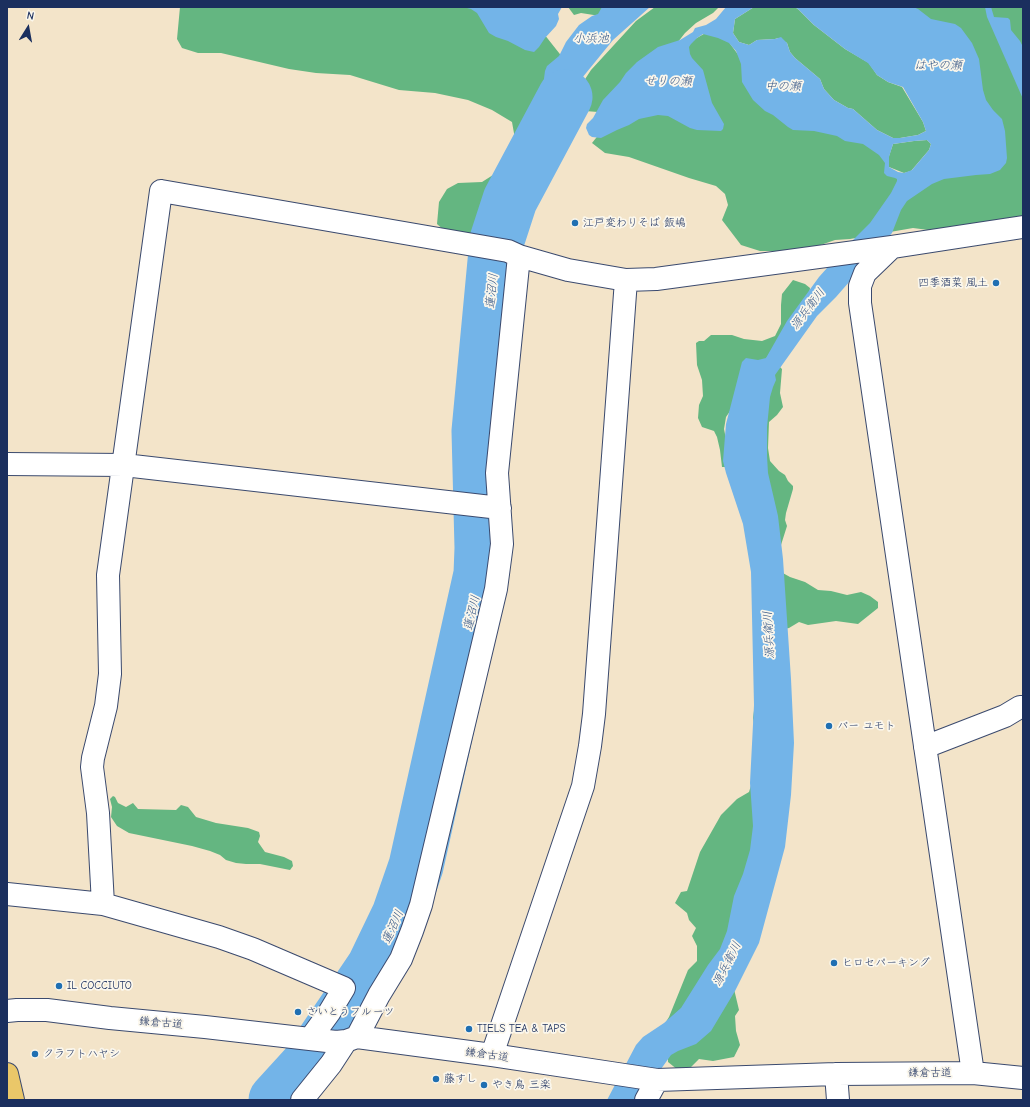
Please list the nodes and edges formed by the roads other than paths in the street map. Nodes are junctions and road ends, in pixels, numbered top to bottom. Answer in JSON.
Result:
{"nodes":[{"id":1,"x":1023,"y":227,"type":"edge"},
{"id":2,"x":888,"y":247,"type":"junction"},
{"id":3,"x":514,"y":254,"type":"junction"},
{"id":4,"x":626,"y":280,"type":"junction"},
{"id":5,"x":7,"y":464,"type":"edge"},
{"id":6,"x":124,"y":465,"type":"junction"},
{"id":7,"x":486,"y":507,"type":"junction"},
{"id":8,"x":1023,"y":707,"type":"edge"},
{"id":9,"x":925,"y":747,"type":"junction"},
{"id":10,"x":7,"y":894,"type":"edge"},
{"id":11,"x":103,"y":904,"type":"junction"},
{"id":12,"x":7,"y":1011,"type":"edge"},
{"id":13,"x":312,"y":1039,"type":"junction"},
{"id":14,"x":346,"y":1040,"type":"junction"},
{"id":15,"x":492,"y":1055,"type":"junction"},
{"id":16,"x":973,"y":1073,"type":"junction"},
{"id":17,"x":7,"y":1074,"type":"edge"},
{"id":18,"x":836,"y":1074,"type":"junction"},
{"id":19,"x":1023,"y":1078,"type":"edge"},
{"id":20,"x":656,"y":1080,"type":"junction"},
{"id":21,"x":13,"y":1100,"type":"edge"},
{"id":22,"x":302,"y":1100,"type":"edge"},
{"id":23,"x":646,"y":1100,"type":"edge"},
{"id":24,"x":838,"y":1100,"type":"edge"}],
"edges":[{"from":1,"to":2,"type":"street"},
{"from":2,"to":4,"type":"street"},
{"from":2,"to":9,"type":"street"},
{"from":3,"to":4,"type":"street"},
{"from":3,"to":6,"type":"street"},
{"from":3,"to":7,"type":"street"},
{"from":4,"to":15,"type":"street"},
{"from":5,"to":6,"type":"street"},
{"from":6,"to":7,"type":"street"},
{"from":6,"to":11,"type":"street"},
{"from":7,"to":14,"type":"street"},
{"from":8,"to":9,"type":"street"},
{"from":9,"to":16,"type":"street"},
{"from":10,"to":11,"type":"street"},
{"from":11,"to":13,"type":"street"},
{"from":12,"to":13,"type":"street","name":"鎌倉古道"},
{"from":13,"to":14,"type":"street","name":"鎌倉古道"},
{"from":14,"to":15,"type":"street","name":"鎌倉古道"},
{"from":14,"to":22,"type":"street"},
{"from":15,"to":20,"type":"street","name":"鎌倉古道"},
{"from":16,"to":18,"type":"street","name":"鎌倉古道"},
{"from":16,"to":19,"type":"street","name":"鎌倉古道"},
{"from":17,"to":21,"type":"main road"},
{"from":18,"to":20,"type":"street","name":"鎌倉古道"},
{"from":18,"to":24,"type":"street"},
{"from":20,"to":23,"type":"street"}]}
